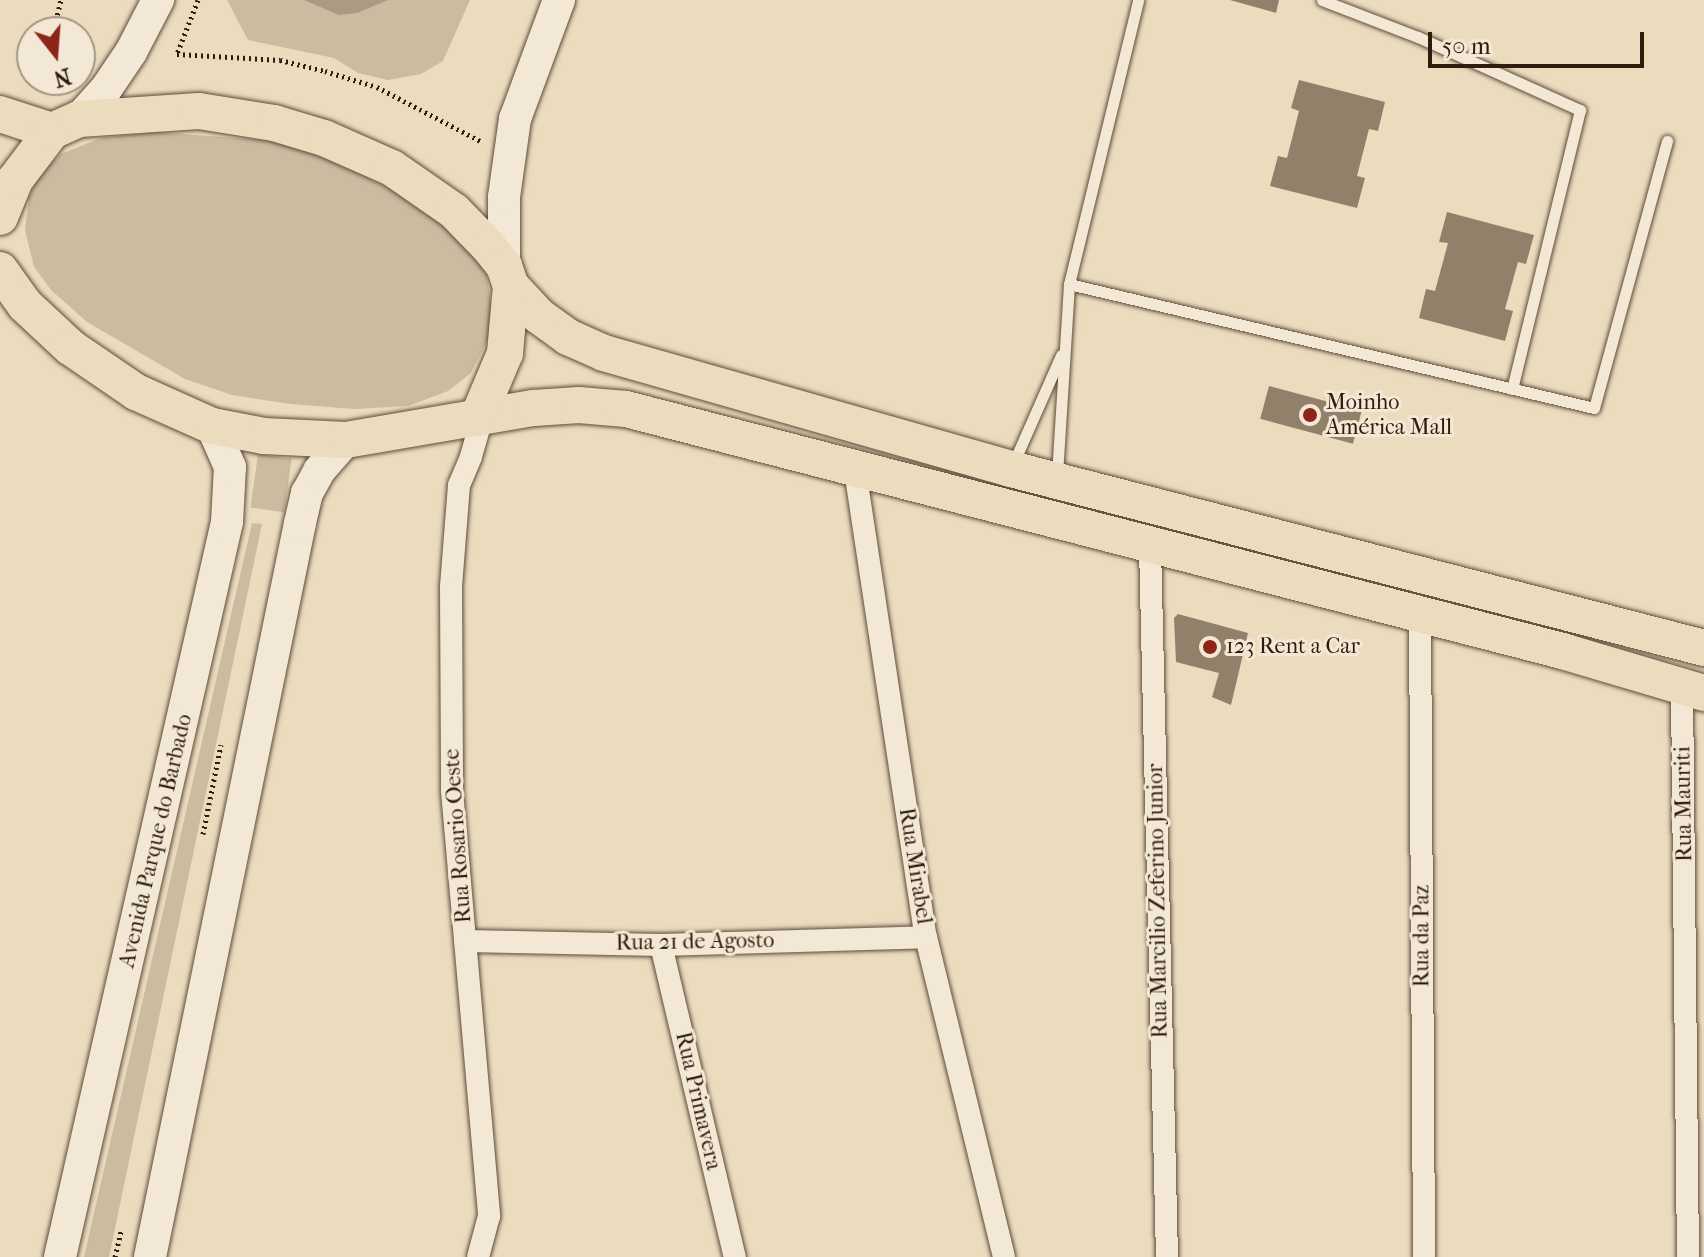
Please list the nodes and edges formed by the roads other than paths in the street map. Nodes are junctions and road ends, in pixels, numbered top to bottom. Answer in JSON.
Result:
{"nodes":[{"id":1,"x":158,"y":0,"type":"edge"},
{"id":2,"x":559,"y":0,"type":"edge"},
{"id":3,"x":1138,"y":0,"type":"edge"},
{"id":4,"x":1322,"y":0,"type":"edge"},
{"id":5,"x":0,"y":114,"type":"edge"},
{"id":6,"x":65,"y":125,"type":"junction"},
{"id":7,"x":1667,"y":141,"type":"dead end"},
{"id":8,"x":0,"y":217,"type":"edge"},
{"id":9,"x":0,"y":270,"type":"edge"},
{"id":10,"x":507,"y":276,"type":"junction"},
{"id":11,"x":1069,"y":284,"type":"junction"},
{"id":12,"x":1064,"y":347,"type":"junction"},
{"id":13,"x":1512,"y":389,"type":"junction"},
{"id":14,"x":478,"y":417,"type":"junction"},
{"id":15,"x":212,"y":426,"type":"junction"},
{"id":16,"x":346,"y":440,"type":"junction"},
{"id":17,"x":1011,"y":469,"type":"junction"},
{"id":18,"x":855,"y":470,"type":"junction"},
{"id":19,"x":1057,"y":481,"type":"junction"},
{"id":20,"x":1150,"y":546,"type":"junction"},
{"id":21,"x":1420,"y":614,"type":"junction"},
{"id":22,"x":1704,"y":648,"type":"edge"},
{"id":23,"x":1693,"y":690,"type":"edge"},
{"id":24,"x":926,"y":937,"type":"junction"},
{"id":25,"x":465,"y":941,"type":"junction"},
{"id":26,"x":661,"y":945,"type":"junction"},
{"id":27,"x":60,"y":1257,"type":"edge"},
{"id":28,"x":150,"y":1257,"type":"edge"},
{"id":29,"x":478,"y":1257,"type":"edge"},
{"id":30,"x":735,"y":1257,"type":"edge"},
{"id":31,"x":1004,"y":1257,"type":"edge"},
{"id":32,"x":1167,"y":1257,"type":"edge"},
{"id":33,"x":1424,"y":1257,"type":"edge"},
{"id":34,"x":1688,"y":1257,"type":"edge"}],
"edges":[{"from":1,"to":6,"type":"main road"},
{"from":2,"to":10,"type":"main road"},
{"from":3,"to":11,"type":"lane"},
{"from":4,"to":13,"type":"lane"},
{"from":5,"to":6,"type":"main road"},
{"from":6,"to":8,"type":"main road"},
{"from":6,"to":10,"type":"main road"},
{"from":7,"to":13,"type":"lane"},
{"from":9,"to":15,"type":"main road"},
{"from":10,"to":14,"type":"main road"},
{"from":10,"to":17,"type":"main road"},
{"from":11,"to":12,"type":"lane"},
{"from":11,"to":13,"type":"lane"},
{"from":12,"to":17,"type":"lane"},
{"from":12,"to":19,"type":"lane"},
{"from":14,"to":16,"type":"main road"},
{"from":14,"to":18,"type":"main road"},
{"from":14,"to":25,"type":"street","name":"Rua Rosario Oeste"},
{"from":15,"to":16,"type":"main road"},
{"from":15,"to":27,"type":"main road","name":"Avenida Parque do Barbado"},
{"from":16,"to":28,"type":"main road"},
{"from":17,"to":19,"type":"main road"},
{"from":18,"to":20,"type":"main road"},
{"from":18,"to":24,"type":"street","name":"Rua Mirabel"},
{"from":19,"to":22,"type":"main road"},
{"from":20,"to":21,"type":"main road"},
{"from":20,"to":32,"type":"street","name":"Rua Marcilio Zeferino Junior"},
{"from":21,"to":23,"type":"main road"},
{"from":21,"to":33,"type":"street","name":"Rua da Paz"},
{"from":23,"to":34,"type":"street","name":"Rua Mauriti"},
{"from":24,"to":26,"type":"street","name":"Rua 21 de Agosto"},
{"from":24,"to":31,"type":"street","name":"Rua Mirabel"},
{"from":25,"to":26,"type":"street","name":"Rua 21 de Agosto"},
{"from":25,"to":29,"type":"street","name":"Rua Rosario Oeste"},
{"from":26,"to":30,"type":"street","name":"Rua Primavera"}]}
